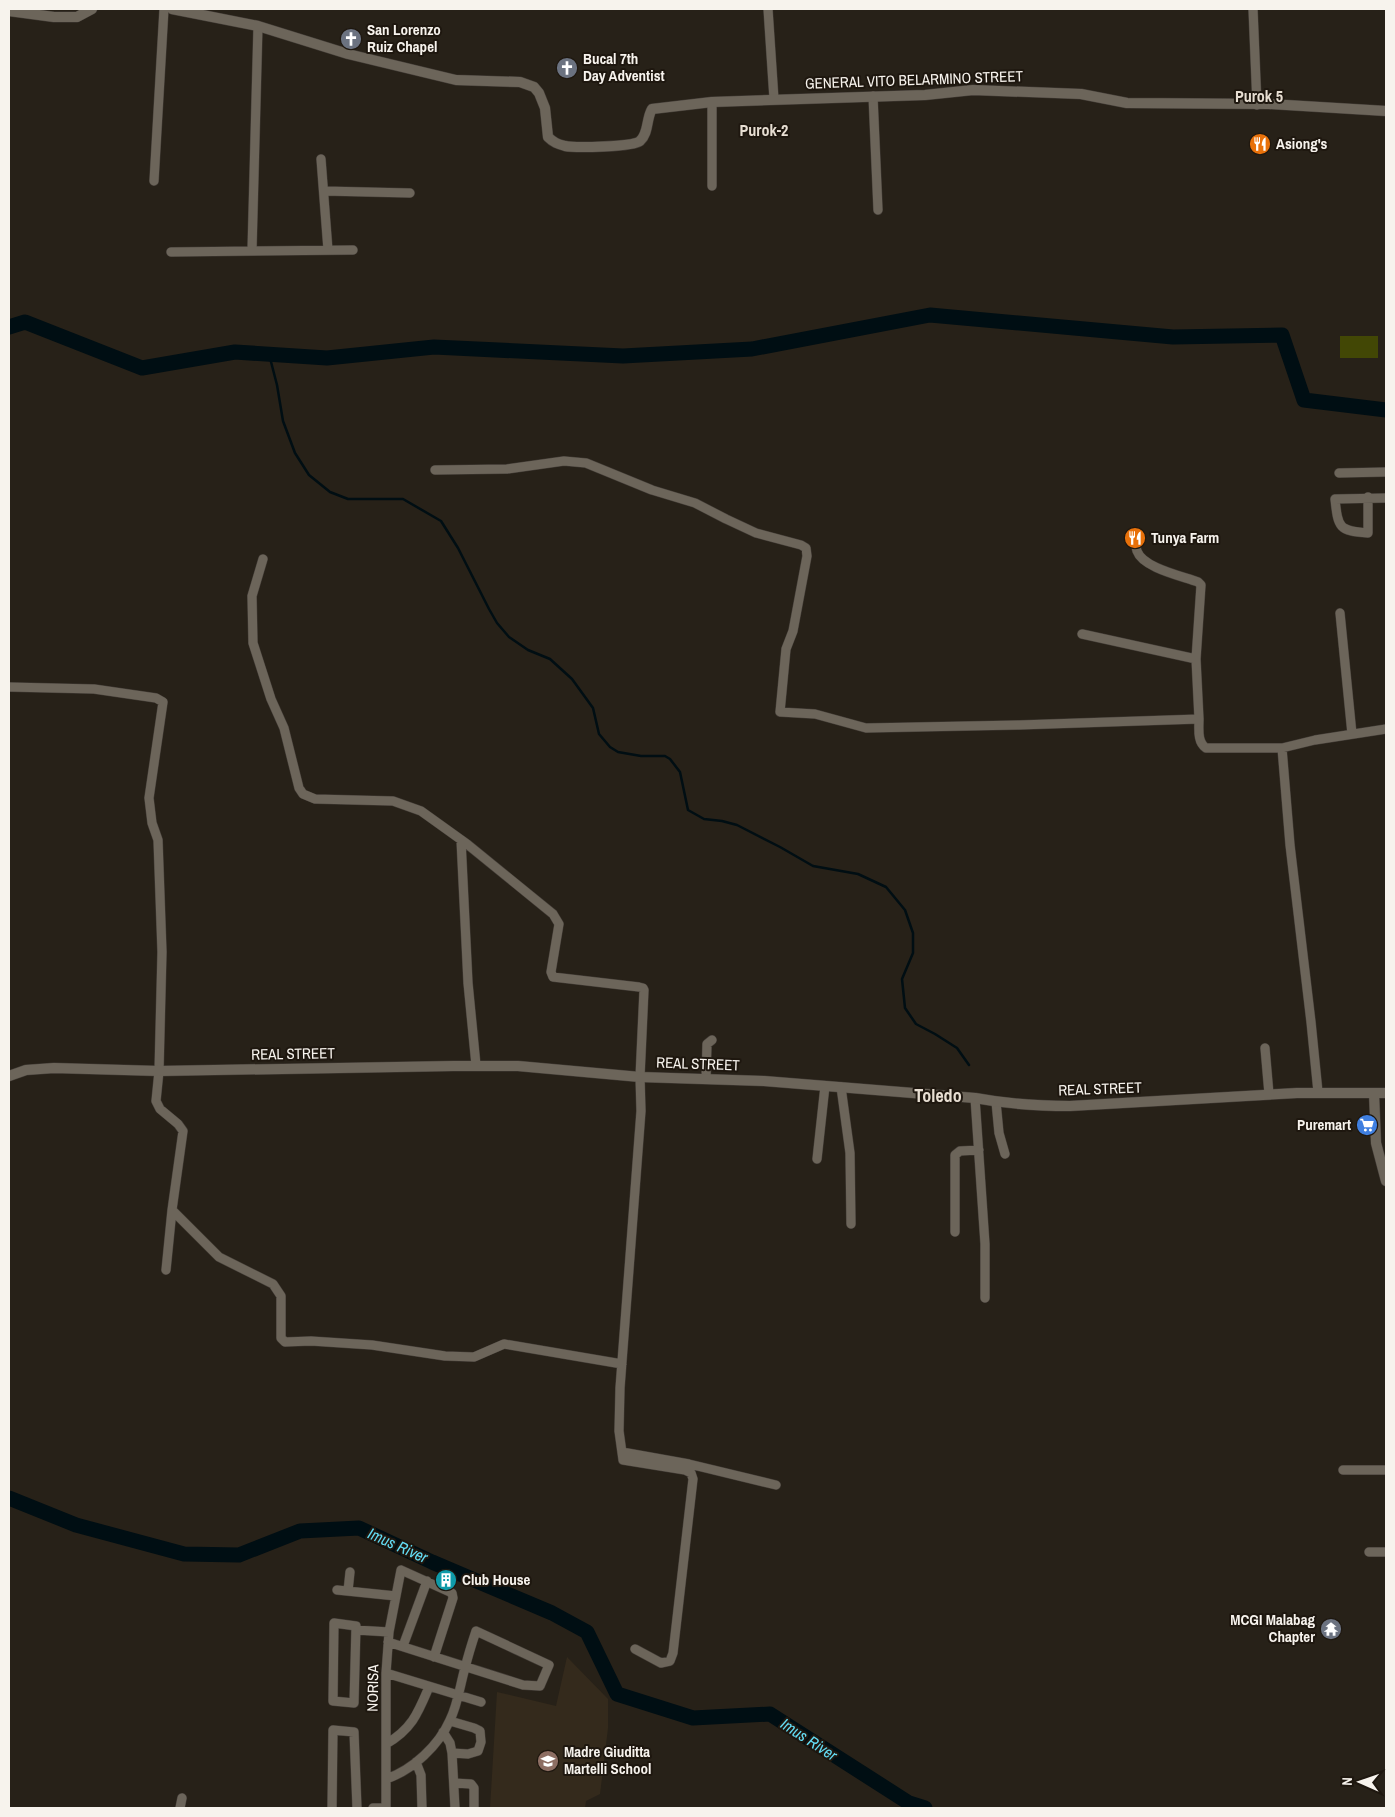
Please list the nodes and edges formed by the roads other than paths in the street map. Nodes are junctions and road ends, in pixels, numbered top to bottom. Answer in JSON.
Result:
{"nodes":[{"id":1,"x":92,"y":9,"type":"edge"},
{"id":2,"x":164,"y":9,"type":"edge"},
{"id":3,"x":172,"y":9,"type":"edge"},
{"id":4,"x":768,"y":9,"type":"edge"},
{"id":5,"x":1254,"y":9,"type":"edge"},
{"id":6,"x":9,"y":11,"type":"edge"},
{"id":7,"x":258,"y":26,"type":"junction"},
{"id":8,"x":873,"y":96,"type":"junction"},
{"id":9,"x":774,"y":99,"type":"junction"},
{"id":10,"x":712,"y":102,"type":"junction"},
{"id":11,"x":1257,"y":105,"type":"junction"},
{"id":12,"x":1386,"y":111,"type":"edge"},
{"id":13,"x":321,"y":159,"type":"dead end"},
{"id":14,"x":154,"y":181,"type":"dead end"},
{"id":15,"x":712,"y":186,"type":"dead end"},
{"id":16,"x":324,"y":191,"type":"junction"},
{"id":17,"x":410,"y":193,"type":"dead end"},
{"id":18,"x":878,"y":210,"type":"dead end"},
{"id":19,"x":252,"y":250,"type":"junction"},
{"id":20,"x":328,"y":250,"type":"junction"},
{"id":21,"x":353,"y":250,"type":"dead end"},
{"id":22,"x":171,"y":252,"type":"dead end"},
{"id":23,"x":435,"y":470,"type":"dead end"},
{"id":24,"x":1386,"y":472,"type":"edge"},
{"id":25,"x":1339,"y":473,"type":"dead end"},
{"id":26,"x":1368,"y":498,"type":"junction"},
{"id":27,"x":1386,"y":498,"type":"edge"},
{"id":28,"x":1135,"y":539,"type":"dead end"},
{"id":29,"x":263,"y":559,"type":"dead end"},
{"id":30,"x":1340,"y":613,"type":"dead end"},
{"id":31,"x":1082,"y":634,"type":"dead end"},
{"id":32,"x":1196,"y":659,"type":"junction"},
{"id":33,"x":9,"y":687,"type":"edge"},
{"id":34,"x":1199,"y":719,"type":"junction"},
{"id":35,"x":1386,"y":729,"type":"edge"},
{"id":36,"x":1352,"y":734,"type":"junction"},
{"id":37,"x":1282,"y":748,"type":"junction"},
{"id":38,"x":461,"y":840,"type":"junction"},
{"id":39,"x":712,"y":1040,"type":"dead end"},
{"id":40,"x":1265,"y":1048,"type":"dead end"},
{"id":41,"x":476,"y":1065,"type":"junction"},
{"id":42,"x":159,"y":1071,"type":"junction"},
{"id":43,"x":9,"y":1076,"type":"edge"},
{"id":44,"x":640,"y":1077,"type":"junction"},
{"id":45,"x":706,"y":1079,"type":"junction"},
{"id":46,"x":825,"y":1086,"type":"junction"},
{"id":47,"x":841,"y":1087,"type":"junction"},
{"id":48,"x":1318,"y":1092,"type":"junction"},
{"id":49,"x":1374,"y":1093,"type":"junction"},
{"id":50,"x":1386,"y":1093,"type":"edge"},
{"id":51,"x":1269,"y":1094,"type":"junction"},
{"id":52,"x":975,"y":1098,"type":"junction"},
{"id":53,"x":996,"y":1102,"type":"junction"},
{"id":54,"x":979,"y":1150,"type":"junction"},
{"id":55,"x":1004,"y":1154,"type":"dead end"},
{"id":56,"x":818,"y":1158,"type":"dead end"},
{"id":57,"x":1386,"y":1181,"type":"edge"},
{"id":58,"x":172,"y":1210,"type":"junction"},
{"id":59,"x":852,"y":1224,"type":"dead end"},
{"id":60,"x":956,"y":1232,"type":"dead end"},
{"id":61,"x":166,"y":1270,"type":"dead end"},
{"id":62,"x":985,"y":1298,"type":"dead end"},
{"id":63,"x":622,"y":1364,"type":"junction"},
{"id":64,"x":622,"y":1452,"type":"junction"},
{"id":65,"x":1342,"y":1470,"type":"dead end"},
{"id":66,"x":1386,"y":1470,"type":"edge"},
{"id":67,"x":776,"y":1485,"type":"dead end"},
{"id":68,"x":1369,"y":1552,"type":"dead end"},
{"id":69,"x":1386,"y":1552,"type":"edge"},
{"id":70,"x":350,"y":1572,"type":"dead end"},
{"id":71,"x":427,"y":1581,"type":"junction"},
{"id":72,"x":337,"y":1590,"type":"dead end"},
{"id":73,"x":348,"y":1591,"type":"junction"},
{"id":74,"x":396,"y":1596,"type":"junction"},
{"id":75,"x":356,"y":1630,"type":"junction"},
{"id":76,"x":388,"y":1637,"type":"junction"},
{"id":77,"x":403,"y":1646,"type":"junction"},
{"id":78,"x":635,"y":1649,"type":"dead end"},
{"id":79,"x":434,"y":1657,"type":"junction"},
{"id":80,"x":465,"y":1667,"type":"junction"},
{"id":81,"x":386,"y":1673,"type":"junction"},
{"id":82,"x":429,"y":1687,"type":"junction"},
{"id":83,"x":459,"y":1696,"type":"junction"},
{"id":84,"x":480,"y":1702,"type":"dead end"},
{"id":85,"x":450,"y":1721,"type":"junction"},
{"id":86,"x":443,"y":1732,"type":"junction"},
{"id":87,"x":386,"y":1744,"type":"junction"},
{"id":88,"x":452,"y":1753,"type":"junction"},
{"id":89,"x":416,"y":1762,"type":"junction"},
{"id":90,"x":386,"y":1779,"type":"junction"},
{"id":91,"x":454,"y":1783,"type":"junction"},
{"id":92,"x":182,"y":1798,"type":"dead end"},
{"id":93,"x":180,"y":1808,"type":"edge"},
{"id":94,"x":332,"y":1808,"type":"edge"},
{"id":95,"x":357,"y":1808,"type":"edge"},
{"id":96,"x":373,"y":1808,"type":"edge"},
{"id":97,"x":386,"y":1808,"type":"edge"},
{"id":98,"x":422,"y":1808,"type":"edge"},
{"id":99,"x":455,"y":1808,"type":"edge"},
{"id":100,"x":474,"y":1808,"type":"edge"}],
"edges":[{"from":1,"to":6,"type":"street"},
{"from":2,"to":14,"type":"street"},
{"from":3,"to":7,"type":"street"},
{"from":4,"to":9,"type":"street"},
{"from":5,"to":11,"type":"street"},
{"from":7,"to":10,"type":"street","name":"GENERAL VITO BELARMINO STREET"},
{"from":7,"to":19,"type":"street"},
{"from":8,"to":9,"type":"street","name":"GENERAL VITO BELARMINO STREET"},
{"from":8,"to":11,"type":"street","name":"GENERAL VITO BELARMINO STREET"},
{"from":8,"to":18,"type":"street"},
{"from":9,"to":10,"type":"street","name":"GENERAL VITO BELARMINO STREET"},
{"from":10,"to":15,"type":"street"},
{"from":11,"to":12,"type":"street","name":"GENERAL VITO BELARMINO STREET"},
{"from":13,"to":16,"type":"street"},
{"from":16,"to":17,"type":"street"},
{"from":16,"to":20,"type":"street"},
{"from":19,"to":20,"type":"street"},
{"from":19,"to":22,"type":"street"},
{"from":20,"to":21,"type":"street"},
{"from":23,"to":34,"type":"street"},
{"from":24,"to":25,"type":"street"},
{"from":26,"to":26,"type":"street"},
{"from":26,"to":27,"type":"street"},
{"from":28,"to":32,"type":"street"},
{"from":29,"to":38,"type":"street"},
{"from":30,"to":36,"type":"street"},
{"from":31,"to":32,"type":"street"},
{"from":32,"to":34,"type":"street"},
{"from":33,"to":42,"type":"street"},
{"from":34,"to":37,"type":"street"},
{"from":35,"to":36,"type":"street"},
{"from":36,"to":37,"type":"street"},
{"from":37,"to":48,"type":"street"},
{"from":38,"to":41,"type":"street"},
{"from":38,"to":44,"type":"street"},
{"from":39,"to":45,"type":"street"},
{"from":40,"to":51,"type":"street"},
{"from":41,"to":42,"type":"street","name":"REAL STREET"},
{"from":41,"to":44,"type":"street","name":"REAL STREET"},
{"from":42,"to":43,"type":"street","name":"REAL STREET"},
{"from":42,"to":58,"type":"street"},
{"from":44,"to":45,"type":"street","name":"REAL STREET"},
{"from":44,"to":63,"type":"street"},
{"from":45,"to":46,"type":"street","name":"REAL STREET"},
{"from":46,"to":47,"type":"street","name":"REAL STREET"},
{"from":46,"to":56,"type":"street"},
{"from":47,"to":52,"type":"street","name":"REAL STREET"},
{"from":47,"to":59,"type":"street"},
{"from":48,"to":49,"type":"street","name":"REAL STREET"},
{"from":48,"to":51,"type":"street","name":"REAL STREET"},
{"from":49,"to":50,"type":"street","name":"REAL STREET"},
{"from":49,"to":57,"type":"street"},
{"from":51,"to":53,"type":"street","name":"REAL STREET"},
{"from":52,"to":53,"type":"street","name":"REAL STREET"},
{"from":52,"to":54,"type":"street"},
{"from":53,"to":55,"type":"street"},
{"from":54,"to":60,"type":"street"},
{"from":54,"to":62,"type":"street"},
{"from":58,"to":61,"type":"street"},
{"from":58,"to":63,"type":"street"},
{"from":63,"to":64,"type":"street"},
{"from":64,"to":67,"type":"street"},
{"from":64,"to":78,"type":"street"},
{"from":65,"to":66,"type":"street"},
{"from":68,"to":69,"type":"street"},
{"from":70,"to":73,"type":"street"},
{"from":71,"to":74,"type":"street","name":"NORISA"},
{"from":71,"to":77,"type":"street"},
{"from":71,"to":79,"type":"street"},
{"from":72,"to":73,"type":"street"},
{"from":73,"to":74,"type":"street"},
{"from":74,"to":76,"type":"street","name":"NORISA"},
{"from":75,"to":75,"type":"street"},
{"from":75,"to":76,"type":"street"},
{"from":76,"to":77,"type":"street"},
{"from":76,"to":81,"type":"street","name":"NORISA"},
{"from":77,"to":79,"type":"street"},
{"from":79,"to":80,"type":"street"},
{"from":80,"to":80,"type":"street"},
{"from":80,"to":83,"type":"street"},
{"from":81,"to":82,"type":"street"},
{"from":81,"to":87,"type":"street","name":"NORISA"},
{"from":82,"to":83,"type":"street"},
{"from":82,"to":87,"type":"street"},
{"from":83,"to":84,"type":"street"},
{"from":83,"to":85,"type":"street"},
{"from":85,"to":86,"type":"street"},
{"from":85,"to":88,"type":"street"},
{"from":86,"to":88,"type":"street"},
{"from":86,"to":89,"type":"street"},
{"from":87,"to":90,"type":"street","name":"NORISA"},
{"from":88,"to":91,"type":"street"},
{"from":89,"to":90,"type":"street"},
{"from":89,"to":98,"type":"street"},
{"from":90,"to":97,"type":"street","name":"NORISA"},
{"from":91,"to":99,"type":"street"},
{"from":91,"to":100,"type":"street"},
{"from":92,"to":93,"type":"street"},
{"from":94,"to":95,"type":"street"},
{"from":96,"to":97,"type":"street"}]}
